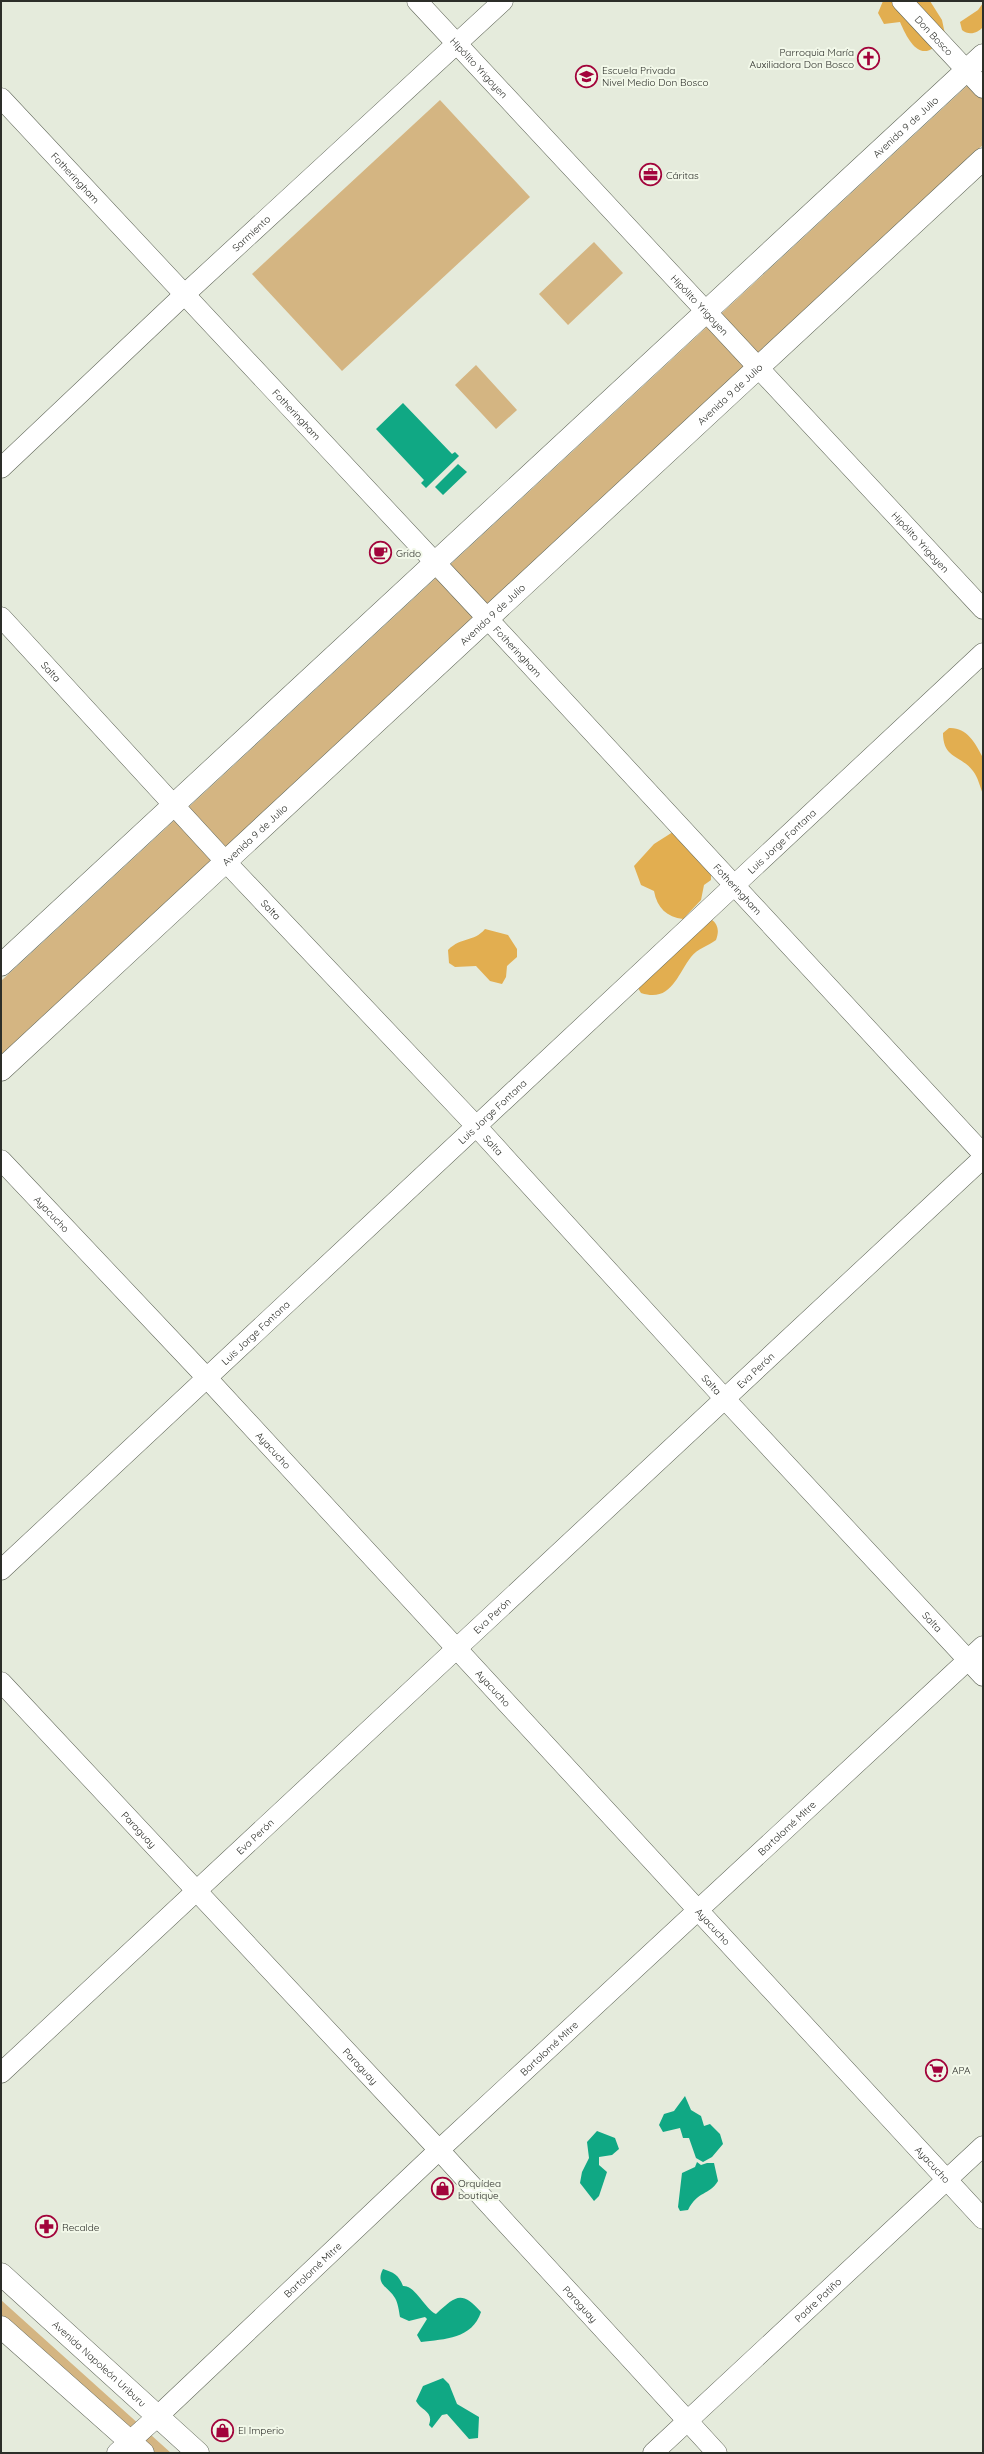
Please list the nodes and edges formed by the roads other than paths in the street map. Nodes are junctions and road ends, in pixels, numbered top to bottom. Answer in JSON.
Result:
{"nodes":[{"id":1,"x":417,"y":1,"type":"edge"},
{"id":2,"x":503,"y":1,"type":"edge"},
{"id":3,"x":902,"y":1,"type":"edge"},
{"id":4,"x":457,"y":44,"type":"junction"},
{"id":5,"x":983,"y":55,"type":"edge"},
{"id":6,"x":966,"y":71,"type":"junction"},
{"id":7,"x":983,"y":88,"type":"edge"},
{"id":8,"x":1,"y":98,"type":"edge"},
{"id":9,"x":983,"y":159,"type":"edge"},
{"id":10,"x":185,"y":294,"type":"junction"},
{"id":11,"x":707,"y":310,"type":"junction"},
{"id":12,"x":758,"y":369,"type":"junction"},
{"id":13,"x":1,"y":468,"type":"edge"},
{"id":14,"x":434,"y":563,"type":"junction"},
{"id":15,"x":983,"y":609,"type":"edge"},
{"id":16,"x":1,"y":617,"type":"edge"},
{"id":17,"x":486,"y":617,"type":"junction"},
{"id":18,"x":983,"y":653,"type":"edge"},
{"id":19,"x":175,"y":806,"type":"junction"},
{"id":20,"x":225,"y":861,"type":"junction"},
{"id":21,"x":735,"y":885,"type":"junction"},
{"id":22,"x":1,"y":965,"type":"edge"},
{"id":23,"x":1,"y":1070,"type":"edge"},
{"id":24,"x":477,"y":1127,"type":"junction"},
{"id":25,"x":983,"y":1154,"type":"edge"},
{"id":26,"x":983,"y":1158,"type":"edge"},
{"id":27,"x":1,"y":1160,"type":"edge"},
{"id":28,"x":206,"y":1376,"type":"junction"},
{"id":29,"x":725,"y":1399,"type":"junction"},
{"id":30,"x":1,"y":1570,"type":"edge"},
{"id":31,"x":983,"y":1646,"type":"edge"},
{"id":32,"x":456,"y":1648,"type":"junction"},
{"id":33,"x":968,"y":1660,"type":"junction"},
{"id":34,"x":983,"y":1676,"type":"edge"},
{"id":35,"x":1,"y":1682,"type":"edge"},
{"id":36,"x":196,"y":1891,"type":"junction"},
{"id":37,"x":699,"y":1909,"type":"junction"},
{"id":38,"x":1,"y":2073,"type":"edge"},
{"id":39,"x":983,"y":2146,"type":"edge"},
{"id":40,"x":439,"y":2150,"type":"junction"},
{"id":41,"x":946,"y":2180,"type":"junction"},
{"id":42,"x":983,"y":2219,"type":"edge"},
{"id":43,"x":1,"y":2274,"type":"edge"},
{"id":44,"x":1,"y":2327,"type":"edge"},
{"id":45,"x":159,"y":2415,"type":"junction"},
{"id":46,"x":687,"y":2421,"type":"junction"},
{"id":47,"x":130,"y":2449,"type":"edge"},
{"id":48,"x":198,"y":2453,"type":"edge"},
{"id":49,"x":653,"y":2453,"type":"edge"},
{"id":50,"x":717,"y":2453,"type":"edge"}],
"edges":[{"from":1,"to":4,"type":"street","name":"Hipólito Yrigoyen"},
{"from":2,"to":4,"type":"street","name":"Sarmiento"},
{"from":3,"to":6,"type":"street","name":"Don Bosco"},
{"from":4,"to":10,"type":"street","name":"Sarmiento"},
{"from":4,"to":11,"type":"street","name":"Hipólito Yrigoyen"},
{"from":5,"to":6,"type":"main road","name":"Avenida 9 de Julio"},
{"from":6,"to":7,"type":"street","name":"Don Bosco"},
{"from":6,"to":11,"type":"main road","name":"Avenida 9 de Julio"},
{"from":8,"to":10,"type":"street","name":"Fotheringham"},
{"from":9,"to":12,"type":"main road","name":"Avenida 9 de Julio"},
{"from":10,"to":13,"type":"street","name":"Sarmiento"},
{"from":10,"to":14,"type":"street","name":"Fotheringham"},
{"from":11,"to":12,"type":"street","name":"Hipólito Yrigoyen"},
{"from":11,"to":14,"type":"main road","name":"Avenida 9 de Julio"},
{"from":12,"to":15,"type":"street","name":"Hipólito Yrigoyen"},
{"from":12,"to":17,"type":"main road","name":"Avenida 9 de Julio"},
{"from":14,"to":17,"type":"street","name":"Fotheringham"},
{"from":14,"to":19,"type":"main road","name":"Avenida 9 de Julio"},
{"from":16,"to":19,"type":"street","name":"Salta"},
{"from":17,"to":20,"type":"main road","name":"Avenida 9 de Julio"},
{"from":17,"to":21,"type":"street","name":"Fotheringham"},
{"from":18,"to":21,"type":"street","name":"Luis Jorge Fontana"},
{"from":19,"to":20,"type":"street","name":"Salta"},
{"from":19,"to":22,"type":"main road","name":"Avenida 9 de Julio"},
{"from":20,"to":23,"type":"main road","name":"Avenida 9 de Julio"},
{"from":20,"to":24,"type":"street","name":"Salta"},
{"from":21,"to":24,"type":"street","name":"Luis Jorge Fontana"},
{"from":21,"to":25,"type":"street","name":"Fotheringham"},
{"from":24,"to":28,"type":"street","name":"Luis Jorge Fontana"},
{"from":24,"to":29,"type":"street","name":"Salta"},
{"from":26,"to":29,"type":"street","name":"Eva Perón"},
{"from":27,"to":28,"type":"street","name":"Ayacucho"},
{"from":28,"to":30,"type":"street","name":"Luis Jorge Fontana"},
{"from":28,"to":32,"type":"street","name":"Ayacucho"},
{"from":29,"to":32,"type":"street","name":"Eva Perón"},
{"from":29,"to":33,"type":"street","name":"Salta"},
{"from":31,"to":33,"type":"street","name":"Bartolomé Mitre"},
{"from":32,"to":36,"type":"street","name":"Eva Perón"},
{"from":32,"to":37,"type":"street","name":"Ayacucho"},
{"from":33,"to":34,"type":"street","name":"Salta"},
{"from":33,"to":37,"type":"street","name":"Bartolomé Mitre"},
{"from":35,"to":36,"type":"street","name":"Paraguay"},
{"from":36,"to":38,"type":"street","name":"Eva Perón"},
{"from":36,"to":40,"type":"street","name":"Paraguay"},
{"from":37,"to":40,"type":"street","name":"Bartolomé Mitre"},
{"from":37,"to":41,"type":"street","name":"Ayacucho"},
{"from":39,"to":41,"type":"street","name":"Padre Patiño"},
{"from":40,"to":45,"type":"street","name":"Bartolomé Mitre"},
{"from":40,"to":46,"type":"street","name":"Paraguay"},
{"from":41,"to":42,"type":"street","name":"Ayacucho"},
{"from":41,"to":46,"type":"street","name":"Padre Patiño"},
{"from":43,"to":45,"type":"main road","name":"Avenida Napoleón Uriburu"},
{"from":44,"to":47,"type":"main road"},
{"from":45,"to":47,"type":"street","name":"Bartolomé Mitre"},
{"from":45,"to":48,"type":"main road","name":"Avenida Napoleón Uriburu"},
{"from":46,"to":49,"type":"street","name":"Padre Patiño"},
{"from":46,"to":50,"type":"street","name":"Paraguay"}]}
